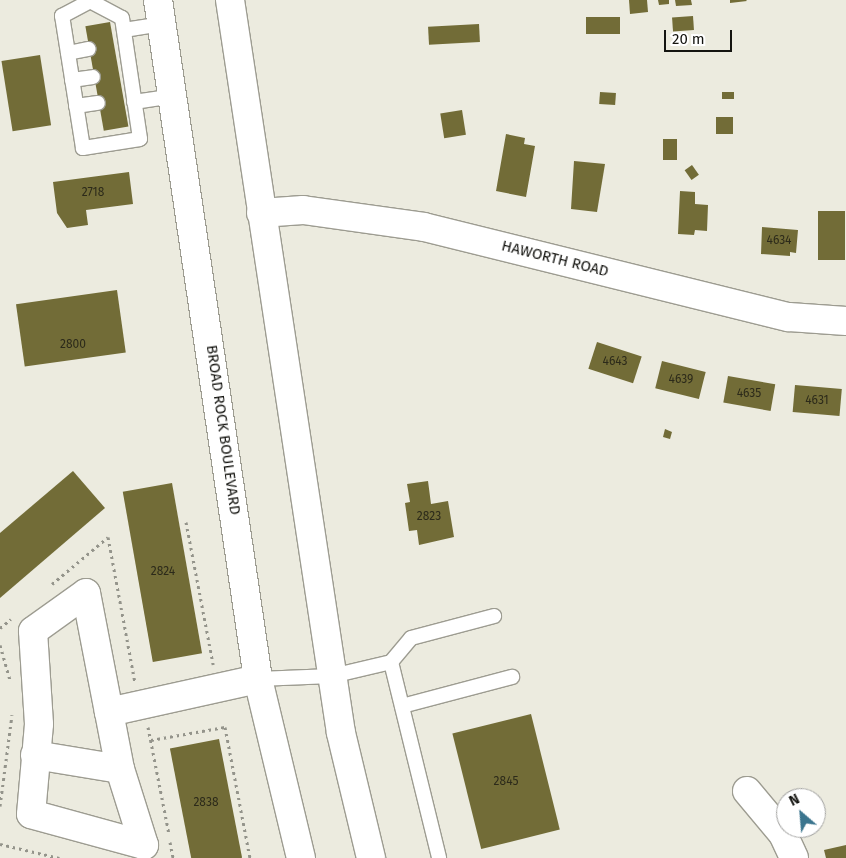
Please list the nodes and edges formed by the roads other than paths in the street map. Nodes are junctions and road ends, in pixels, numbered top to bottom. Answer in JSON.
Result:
{"nodes":[{"id":1,"x":230,"y":0,"type":"edge"},
{"id":2,"x":90,"y":1,"type":"edge"},
{"id":3,"x":160,"y":12,"type":"edge"},
{"id":4,"x":121,"y":40,"type":"junction"},
{"id":5,"x":89,"y":49,"type":"dead end"},
{"id":6,"x":68,"y":53,"type":"junction"},
{"id":7,"x":93,"y":77,"type":"dead end"},
{"id":8,"x":72,"y":80,"type":"junction"},
{"id":9,"x":174,"y":96,"type":"junction"},
{"id":10,"x":130,"y":99,"type":"junction"},
{"id":11,"x":98,"y":103,"type":"dead end"},
{"id":12,"x":76,"y":106,"type":"junction"},
{"id":13,"x":261,"y":213,"type":"junction"},
{"id":14,"x":846,"y":321,"type":"edge"},
{"id":15,"x":494,"y":616,"type":"dead end"},
{"id":16,"x":391,"y":662,"type":"junction"},
{"id":17,"x":332,"y":676,"type":"junction"},
{"id":18,"x":512,"y":677,"type":"dead end"},
{"id":19,"x":258,"y":679,"type":"junction"},
{"id":20,"x":402,"y":706,"type":"junction"},
{"id":21,"x":109,"y":712,"type":"junction"},
{"id":22,"x":35,"y":755,"type":"junction"},
{"id":23,"x":120,"y":769,"type":"junction"},
{"id":24,"x":747,"y":791,"type":"dead end"},
{"id":25,"x":150,"y":852,"type":"edge"},
{"id":26,"x":301,"y":858,"type":"edge"},
{"id":27,"x":371,"y":858,"type":"edge"},
{"id":28,"x":439,"y":858,"type":"edge"},
{"id":29,"x":794,"y":858,"type":"edge"}],
"edges":[{"from":1,"to":13,"type":"main road"},
{"from":2,"to":4,"type":"lane"},
{"from":2,"to":6,"type":"lane"},
{"from":3,"to":4,"type":"lane"},
{"from":3,"to":9,"type":"main road","name":"BROAD ROCK BOULEVARD"},
{"from":4,"to":10,"type":"lane"},
{"from":5,"to":6,"type":"lane"},
{"from":6,"to":8,"type":"lane"},
{"from":7,"to":8,"type":"lane"},
{"from":8,"to":12,"type":"lane"},
{"from":9,"to":10,"type":"lane"},
{"from":9,"to":19,"type":"main road","name":"BROAD ROCK BOULEVARD"},
{"from":10,"to":12,"type":"lane"},
{"from":11,"to":12,"type":"lane"},
{"from":13,"to":14,"type":"main road","name":"HAWORTH ROAD"},
{"from":13,"to":17,"type":"main road"},
{"from":15,"to":16,"type":"lane"},
{"from":16,"to":17,"type":"lane"},
{"from":16,"to":20,"type":"lane"},
{"from":17,"to":19,"type":"lane"},
{"from":17,"to":27,"type":"main road"},
{"from":18,"to":20,"type":"lane"},
{"from":19,"to":21,"type":"main road"},
{"from":19,"to":26,"type":"main road","name":"BROAD ROCK BOULEVARD"},
{"from":20,"to":28,"type":"lane"},
{"from":21,"to":22,"type":"main road"},
{"from":21,"to":23,"type":"main road"},
{"from":22,"to":23,"type":"main road"},
{"from":22,"to":25,"type":"main road"},
{"from":23,"to":25,"type":"main road"},
{"from":24,"to":29,"type":"main road"}]}
